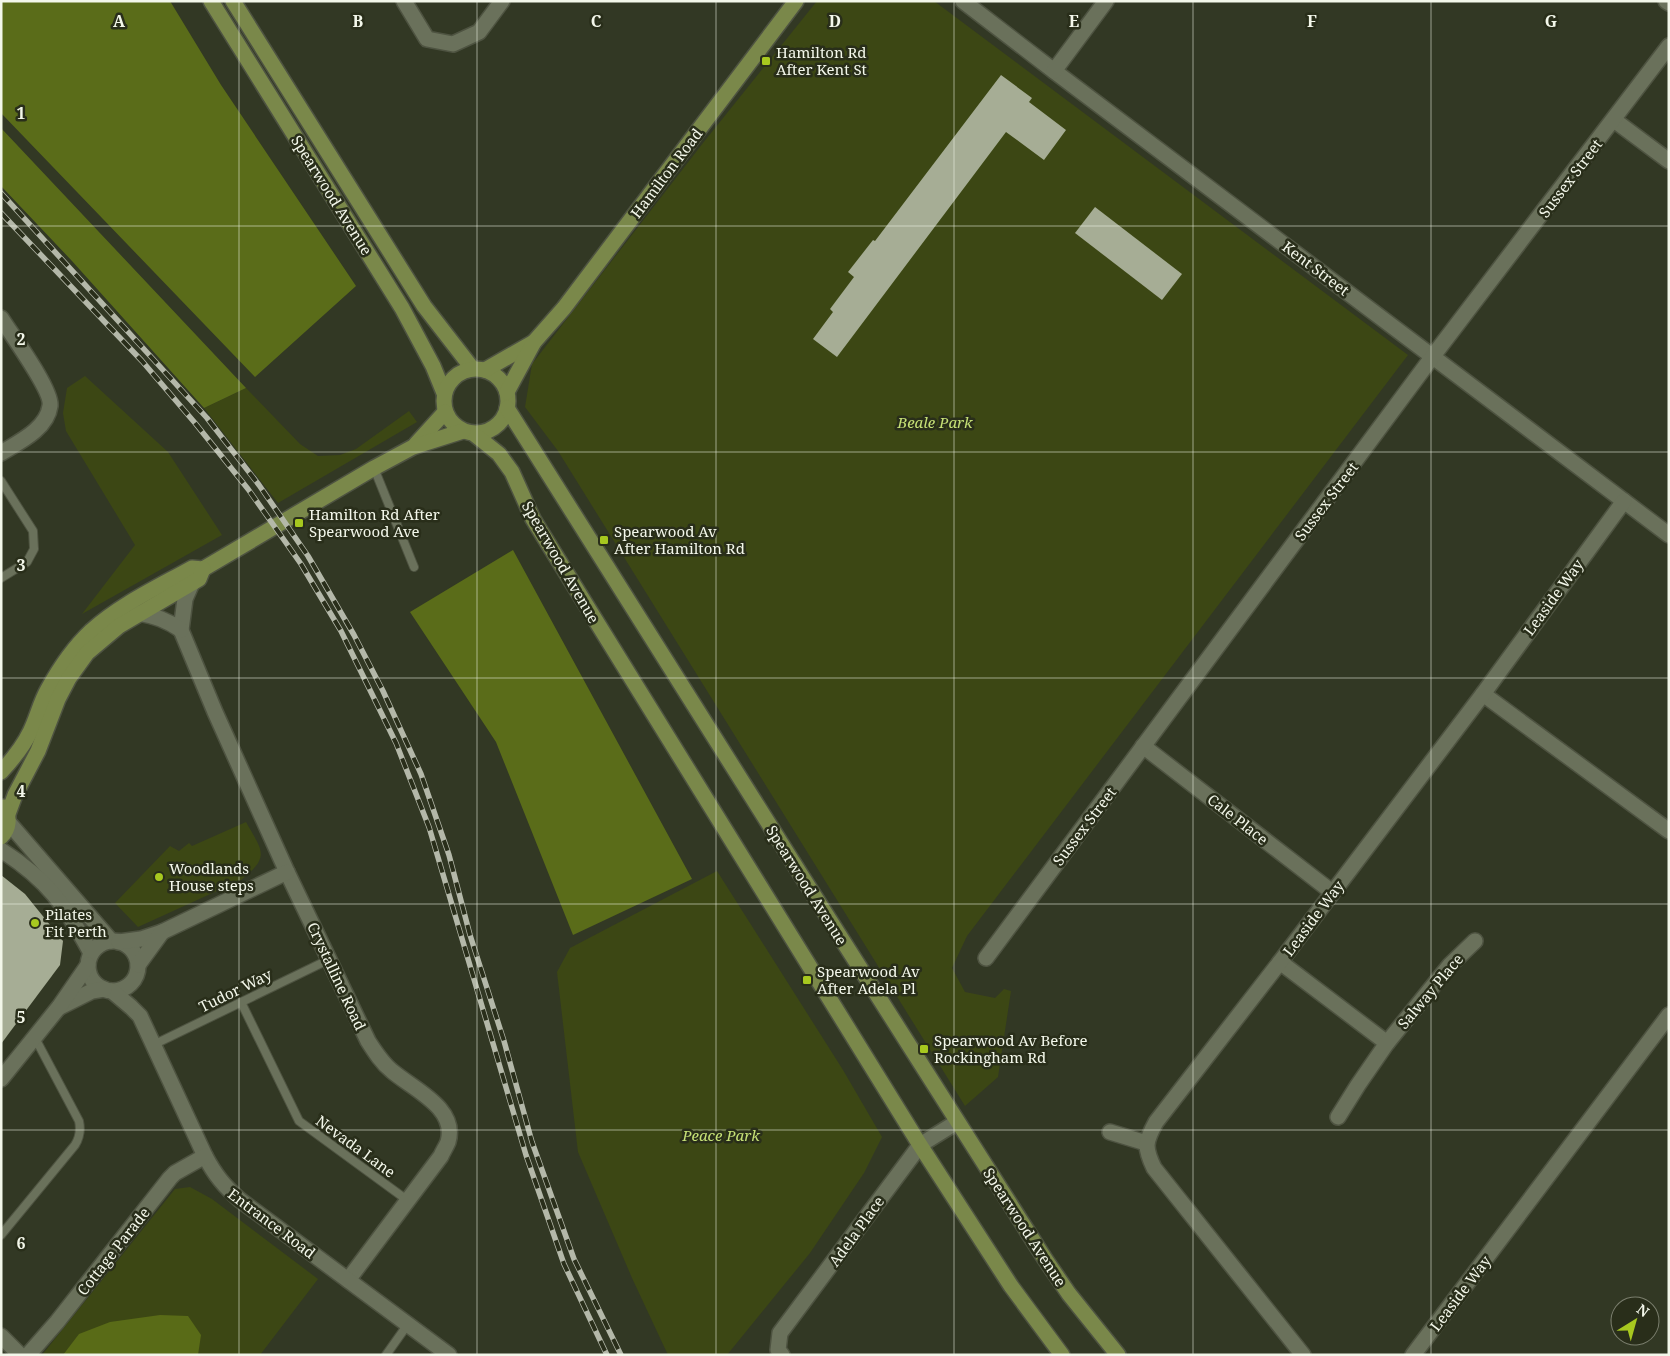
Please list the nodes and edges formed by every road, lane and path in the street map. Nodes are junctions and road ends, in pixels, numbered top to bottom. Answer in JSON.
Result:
{"nodes":[{"id":1,"x":211,"y":1,"type":"edge"},
{"id":2,"x":233,"y":1,"type":"edge"},
{"id":3,"x":404,"y":1,"type":"edge"},
{"id":4,"x":502,"y":1,"type":"edge"},
{"id":5,"x":796,"y":1,"type":"edge"},
{"id":6,"x":963,"y":1,"type":"edge"},
{"id":7,"x":1106,"y":1,"type":"edge"},
{"id":8,"x":1669,"y":46,"type":"edge"},
{"id":9,"x":1054,"y":71,"type":"junction"},
{"id":10,"x":1614,"y":120,"type":"junction"},
{"id":11,"x":1669,"y":161,"type":"edge"},
{"id":12,"x":1,"y":318,"type":"edge"},
{"id":13,"x":534,"y":342,"type":"junction"},
{"id":14,"x":1434,"y":356,"type":"junction"},
{"id":15,"x":478,"y":369,"type":"junction"},
{"id":16,"x":507,"y":392,"type":"junction"},
{"id":17,"x":444,"y":393,"type":"junction"},
{"id":18,"x":508,"y":408,"type":"junction"},
{"id":19,"x":445,"y":412,"type":"junction"},
{"id":20,"x":468,"y":432,"type":"junction"},
{"id":21,"x":413,"y":447,"type":"junction"},
{"id":22,"x":1,"y":453,"type":"edge"},
{"id":23,"x":374,"y":468,"type":"junction"},
{"id":24,"x":1,"y":481,"type":"edge"},
{"id":25,"x":1624,"y":500,"type":"junction"},
{"id":26,"x":1669,"y":535,"type":"edge"},
{"id":27,"x":414,"y":567,"type":"dead end"},
{"id":28,"x":203,"y":568,"type":"junction"},
{"id":29,"x":1,"y":578,"type":"edge"},
{"id":30,"x":192,"y":583,"type":"junction"},
{"id":31,"x":138,"y":614,"type":"junction"},
{"id":32,"x":181,"y":630,"type":"junction"},
{"id":33,"x":1483,"y":694,"type":"junction"},
{"id":34,"x":1143,"y":746,"type":"junction"},
{"id":35,"x":1,"y":772,"type":"edge"},
{"id":36,"x":6,"y":814,"type":"edge"},
{"id":37,"x":1669,"y":831,"type":"edge"},
{"id":38,"x":1,"y":837,"type":"edge"},
{"id":39,"x":1,"y":850,"type":"edge"},
{"id":40,"x":287,"y":872,"type":"junction"},
{"id":41,"x":1332,"y":892,"type":"junction"},
{"id":42,"x":162,"y":932,"type":"junction"},
{"id":43,"x":115,"y":941,"type":"junction"},
{"id":44,"x":1475,"y":941,"type":"dead end"},
{"id":45,"x":986,"y":958,"type":"dead end"},
{"id":46,"x":90,"y":959,"type":"junction"},
{"id":47,"x":330,"y":959,"type":"junction"},
{"id":48,"x":1280,"y":962,"type":"junction"},
{"id":49,"x":136,"y":971,"type":"junction"},
{"id":50,"x":108,"y":990,"type":"junction"},
{"id":51,"x":241,"y":1002,"type":"junction"},
{"id":52,"x":59,"y":1007,"type":"junction"},
{"id":53,"x":1669,"y":1015,"type":"edge"},
{"id":54,"x":140,"y":1016,"type":"junction"},
{"id":55,"x":34,"y":1036,"type":"junction"},
{"id":56,"x":1387,"y":1043,"type":"junction"},
{"id":57,"x":153,"y":1045,"type":"junction"},
{"id":58,"x":1,"y":1079,"type":"edge"},
{"id":59,"x":1338,"y":1118,"type":"dead end"},
{"id":60,"x":957,"y":1122,"type":"junction"},
{"id":61,"x":1110,"y":1132,"type":"dead end"},
{"id":62,"x":1146,"y":1143,"type":"junction"},
{"id":63,"x":920,"y":1145,"type":"junction"},
{"id":64,"x":205,"y":1156,"type":"junction"},
{"id":65,"x":407,"y":1200,"type":"junction"},
{"id":66,"x":1,"y":1235,"type":"edge"},
{"id":67,"x":348,"y":1280,"type":"junction"},
{"id":68,"x":408,"y":1324,"type":"junction"},
{"id":69,"x":1,"y":1336,"type":"edge"},
{"id":70,"x":20,"y":1355,"type":"edge"},
{"id":71,"x":28,"y":1355,"type":"edge"},
{"id":72,"x":386,"y":1355,"type":"edge"},
{"id":73,"x":449,"y":1355,"type":"edge"},
{"id":74,"x":782,"y":1355,"type":"edge"},
{"id":75,"x":1062,"y":1355,"type":"edge"},
{"id":76,"x":1118,"y":1355,"type":"edge"},
{"id":77,"x":1303,"y":1355,"type":"edge"},
{"id":78,"x":1413,"y":1355,"type":"edge"}],
"edges":[{"from":1,"to":17,"type":"main road","name":"Spearwood Avenue"},
{"from":2,"to":15,"type":"main road","name":"Spearwood Avenue"},
{"from":3,"to":4,"type":"street"},
{"from":5,"to":13,"type":"main road","name":"Hamilton Road"},
{"from":6,"to":9,"type":"street","name":"Kent Street"},
{"from":7,"to":9,"type":"street"},
{"from":8,"to":10,"type":"street","name":"Sussex Street"},
{"from":9,"to":14,"type":"street","name":"Kent Street"},
{"from":10,"to":11,"type":"street"},
{"from":10,"to":14,"type":"street","name":"Sussex Street"},
{"from":12,"to":22,"type":"street"},
{"from":13,"to":15,"type":"main road","name":"Hamilton Road"},
{"from":13,"to":16,"type":"main road","name":"Hamilton Road"},
{"from":14,"to":25,"type":"street","name":"Kent Street"},
{"from":14,"to":34,"type":"street","name":"Sussex Street"},
{"from":15,"to":16,"type":"main road"},
{"from":15,"to":17,"type":"main road"},
{"from":16,"to":18,"type":"main road"},
{"from":17,"to":19,"type":"main road"},
{"from":18,"to":20,"type":"main road"},
{"from":18,"to":60,"type":"main road","name":"Spearwood Avenue"},
{"from":19,"to":20,"type":"main road"},
{"from":19,"to":21,"type":"main road"},
{"from":20,"to":21,"type":"main road"},
{"from":20,"to":63,"type":"main road","name":"Spearwood Avenue"},
{"from":21,"to":23,"type":"main road"},
{"from":23,"to":27,"type":"lane"},
{"from":23,"to":28,"type":"main road"},
{"from":24,"to":29,"type":"lane"},
{"from":25,"to":26,"type":"street","name":"Kent Street"},
{"from":25,"to":33,"type":"street","name":"Leaside Way"},
{"from":28,"to":30,"type":"main road"},
{"from":28,"to":35,"type":"main road"},
{"from":30,"to":31,"type":"main road"},
{"from":30,"to":32,"type":"street","name":"Crystalline Road"},
{"from":31,"to":32,"type":"street"},
{"from":31,"to":36,"type":"main road"},
{"from":32,"to":40,"type":"street","name":"Crystalline Road"},
{"from":33,"to":37,"type":"street"},
{"from":33,"to":41,"type":"street","name":"Leaside Way"},
{"from":34,"to":41,"type":"street","name":"Cale Place"},
{"from":34,"to":45,"type":"street","name":"Sussex Street"},
{"from":36,"to":38,"type":"main road"},
{"from":36,"to":43,"type":"street"},
{"from":39,"to":46,"type":"street"},
{"from":40,"to":42,"type":"street"},
{"from":40,"to":47,"type":"street","name":"Crystalline Road"},
{"from":41,"to":48,"type":"street","name":"Leaside Way"},
{"from":42,"to":43,"type":"street"},
{"from":42,"to":49,"type":"street"},
{"from":43,"to":46,"type":"street"},
{"from":43,"to":49,"type":"street"},
{"from":44,"to":56,"type":"street","name":"Salway Place"},
{"from":46,"to":50,"type":"street"},
{"from":46,"to":52,"type":"street"},
{"from":47,"to":51,"type":"lane","name":"Tudor Way"},
{"from":47,"to":65,"type":"street","name":"Crystalline Road"},
{"from":48,"to":56,"type":"street","name":"Salway Place"},
{"from":48,"to":62,"type":"street","name":"Leaside Way"},
{"from":49,"to":50,"type":"street"},
{"from":49,"to":54,"type":"street","name":"Entrance Road"},
{"from":50,"to":52,"type":"street"},
{"from":50,"to":54,"type":"street","name":"Entrance Road"},
{"from":51,"to":57,"type":"lane","name":"Tudor Way"},
{"from":51,"to":65,"type":"lane","name":"Nevada Lane"},
{"from":52,"to":55,"type":"street"},
{"from":53,"to":78,"type":"street","name":"Leaside Way"},
{"from":54,"to":57,"type":"street","name":"Entrance Road"},
{"from":55,"to":58,"type":"street"},
{"from":55,"to":66,"type":"lane"},
{"from":56,"to":59,"type":"street","name":"Salway Place"},
{"from":57,"to":64,"type":"street","name":"Entrance Road"},
{"from":60,"to":63,"type":"street","name":"Adela Place"},
{"from":60,"to":76,"type":"main road","name":"Spearwood Avenue"},
{"from":61,"to":62,"type":"street"},
{"from":62,"to":77,"type":"street"},
{"from":63,"to":74,"type":"street","name":"Adela Place"},
{"from":63,"to":75,"type":"main road","name":"Spearwood Avenue"},
{"from":64,"to":67,"type":"street","name":"Entrance Road"},
{"from":64,"to":71,"type":"street","name":"Cottage Parade"},
{"from":65,"to":67,"type":"street","name":"Crystalline Road"},
{"from":67,"to":68,"type":"street","name":"Entrance Road"},
{"from":68,"to":72,"type":"lane"},
{"from":68,"to":73,"type":"street","name":"Entrance Road"},
{"from":69,"to":70,"type":"street"}]}
